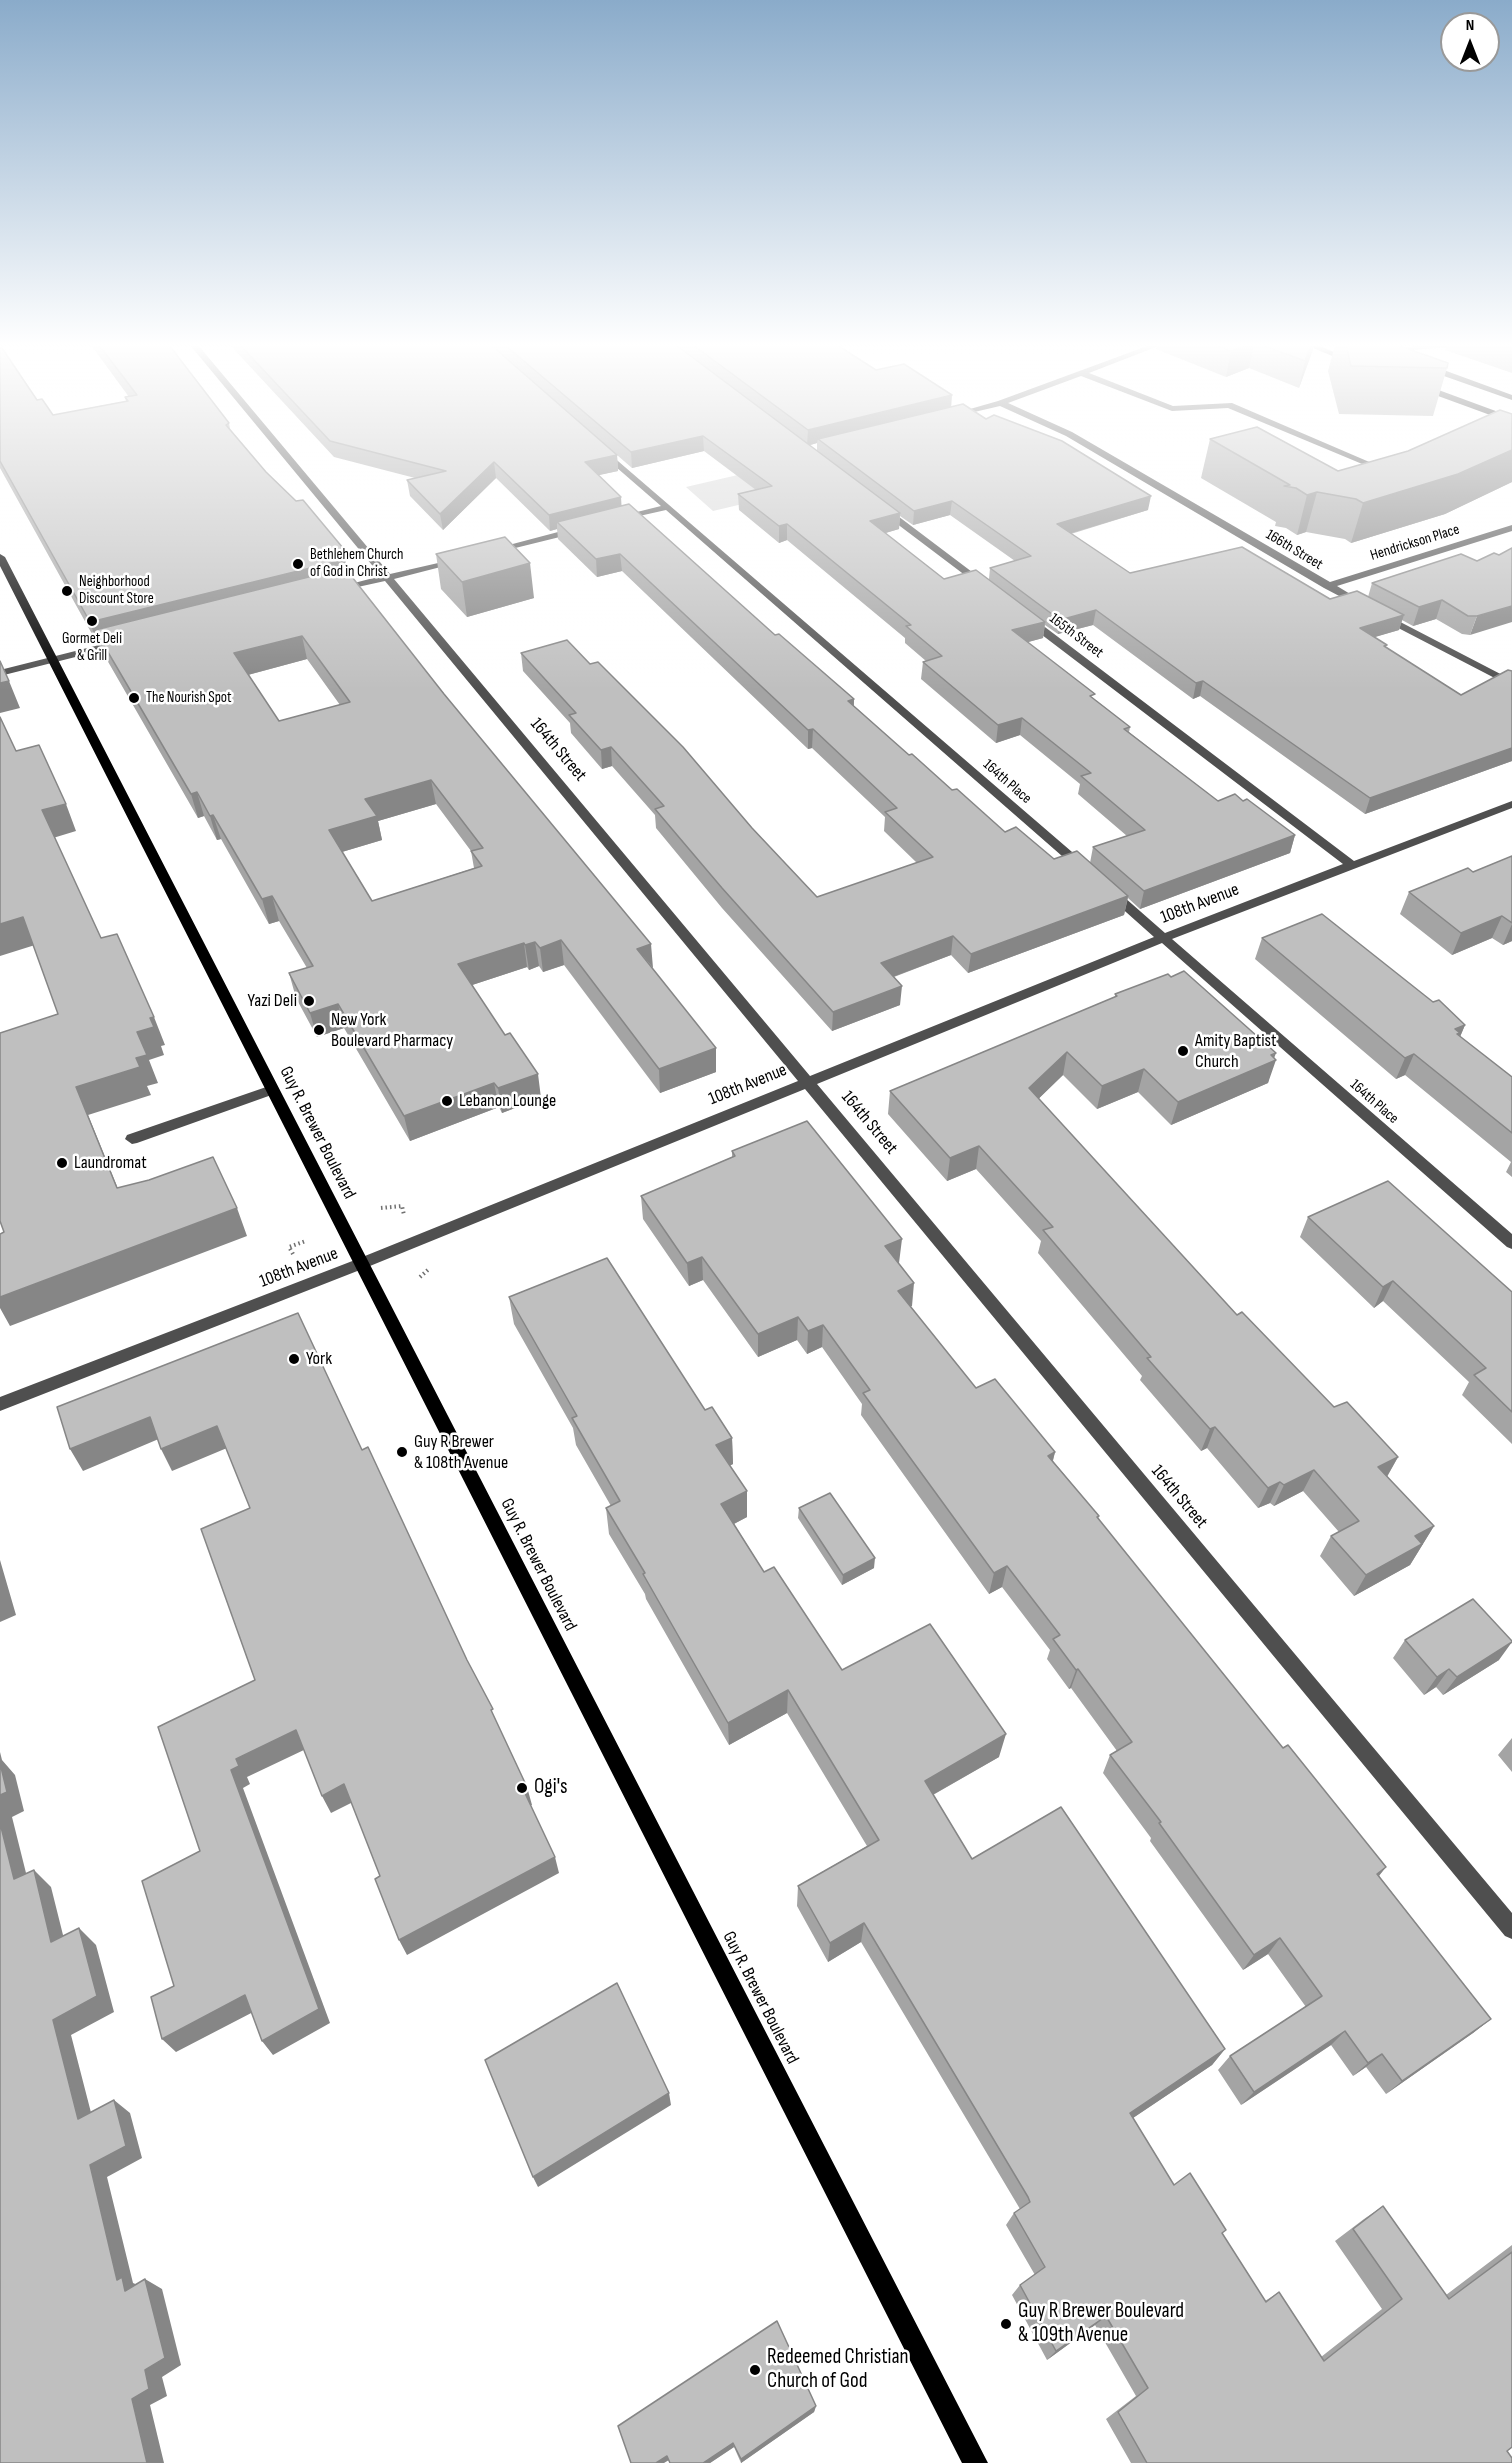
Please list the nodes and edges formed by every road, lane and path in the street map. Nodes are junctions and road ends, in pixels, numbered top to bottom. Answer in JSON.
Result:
{"nodes":[{"id":1,"x":290,"y":460,"type":"edge"},
{"id":2,"x":614,"y":460,"type":"edge"},
{"id":3,"x":1113,"y":460,"type":"edge"},
{"id":4,"x":1360,"y":460,"type":"edge"},
{"id":5,"x":1370,"y":464,"type":"edge"},
{"id":6,"x":874,"y":502,"type":"edge"},
{"id":7,"x":667,"y":507,"type":"junction"},
{"id":8,"x":612,"y":521,"type":"edge"},
{"id":9,"x":589,"y":527,"type":"edge"},
{"id":10,"x":1512,"y":528,"type":"edge"},
{"id":11,"x":485,"y":553,"type":"edge"},
{"id":12,"x":473,"y":556,"type":"edge"},
{"id":13,"x":0,"y":557,"type":"edge"},
{"id":14,"x":387,"y":577,"type":"junction"},
{"id":15,"x":1326,"y":586,"type":"junction"},
{"id":16,"x":989,"y":589,"type":"edge"},
{"id":17,"x":330,"y":592,"type":"edge"},
{"id":18,"x":1368,"y":608,"type":"edge"},
{"id":19,"x":1017,"y":611,"type":"edge"},
{"id":20,"x":1378,"y":613,"type":"edge"},
{"id":21,"x":126,"y":642,"type":"edge"},
{"id":22,"x":53,"y":660,"type":"junction"},
{"id":23,"x":0,"y":673,"type":"edge"},
{"id":24,"x":1512,"y":684,"type":"edge"},
{"id":25,"x":1512,"y":804,"type":"edge"},
{"id":26,"x":1353,"y":866,"type":"junction"},
{"id":27,"x":1163,"y":938,"type":"junction"},
{"id":28,"x":808,"y":1080,"type":"junction"},
{"id":29,"x":272,"y":1090,"type":"junction"},
{"id":30,"x":132,"y":1139,"type":"dead end"},
{"id":31,"x":381,"y":1209,"type":"dead end"},
{"id":32,"x":404,"y":1215,"type":"dead end"},
{"id":33,"x":306,"y":1241,"type":"dead end"},
{"id":34,"x":1512,"y":1243,"type":"edge"},
{"id":35,"x":293,"y":1254,"type":"dead end"},
{"id":36,"x":360,"y":1264,"type":"junction"},
{"id":37,"x":430,"y":1269,"type":"dead end"},
{"id":38,"x":420,"y":1277,"type":"dead end"},
{"id":39,"x":0,"y":1404,"type":"edge"},
{"id":40,"x":1512,"y":1929,"type":"edge"},
{"id":41,"x":975,"y":2463,"type":"edge"}],
"edges":[{"from":1,"to":14,"type":"street","name":"164th Street"},
{"from":2,"to":7,"type":"street","name":"164th Place"},
{"from":3,"to":15,"type":"street","name":"166th Street"},
{"from":4,"to":5,"type":"street"},
{"from":6,"to":16,"type":"street"},
{"from":7,"to":8,"type":"street"},
{"from":7,"to":27,"type":"street","name":"164th Place"},
{"from":9,"to":11,"type":"street"},
{"from":10,"to":15,"type":"street","name":"Hendrickson Place"},
{"from":12,"to":14,"type":"street"},
{"from":13,"to":22,"type":"main road","name":"Guy R. Brewer Boulevard"},
{"from":14,"to":17,"type":"street"},
{"from":14,"to":28,"type":"street","name":"164th Street"},
{"from":15,"to":18,"type":"street","name":"166th Street"},
{"from":19,"to":26,"type":"street","name":"165th Street"},
{"from":20,"to":24,"type":"street"},
{"from":21,"to":22,"type":"street"},
{"from":22,"to":23,"type":"street"},
{"from":22,"to":29,"type":"main road","name":"Guy R. Brewer Boulevard"},
{"from":25,"to":26,"type":"street","name":"108th Avenue"},
{"from":26,"to":27,"type":"street","name":"108th Avenue"},
{"from":27,"to":28,"type":"street","name":"108th Avenue"},
{"from":27,"to":34,"type":"street","name":"164th Place"},
{"from":28,"to":36,"type":"street","name":"108th Avenue"},
{"from":28,"to":40,"type":"street","name":"164th Street"},
{"from":29,"to":30,"type":"street"},
{"from":29,"to":36,"type":"main road","name":"Guy R. Brewer Boulevard"},
{"from":31,"to":32,"type":"path"},
{"from":33,"to":35,"type":"path"},
{"from":36,"to":39,"type":"street","name":"108th Avenue"},
{"from":36,"to":41,"type":"main road","name":"Guy R. Brewer Boulevard"},
{"from":37,"to":38,"type":"path"}]}
